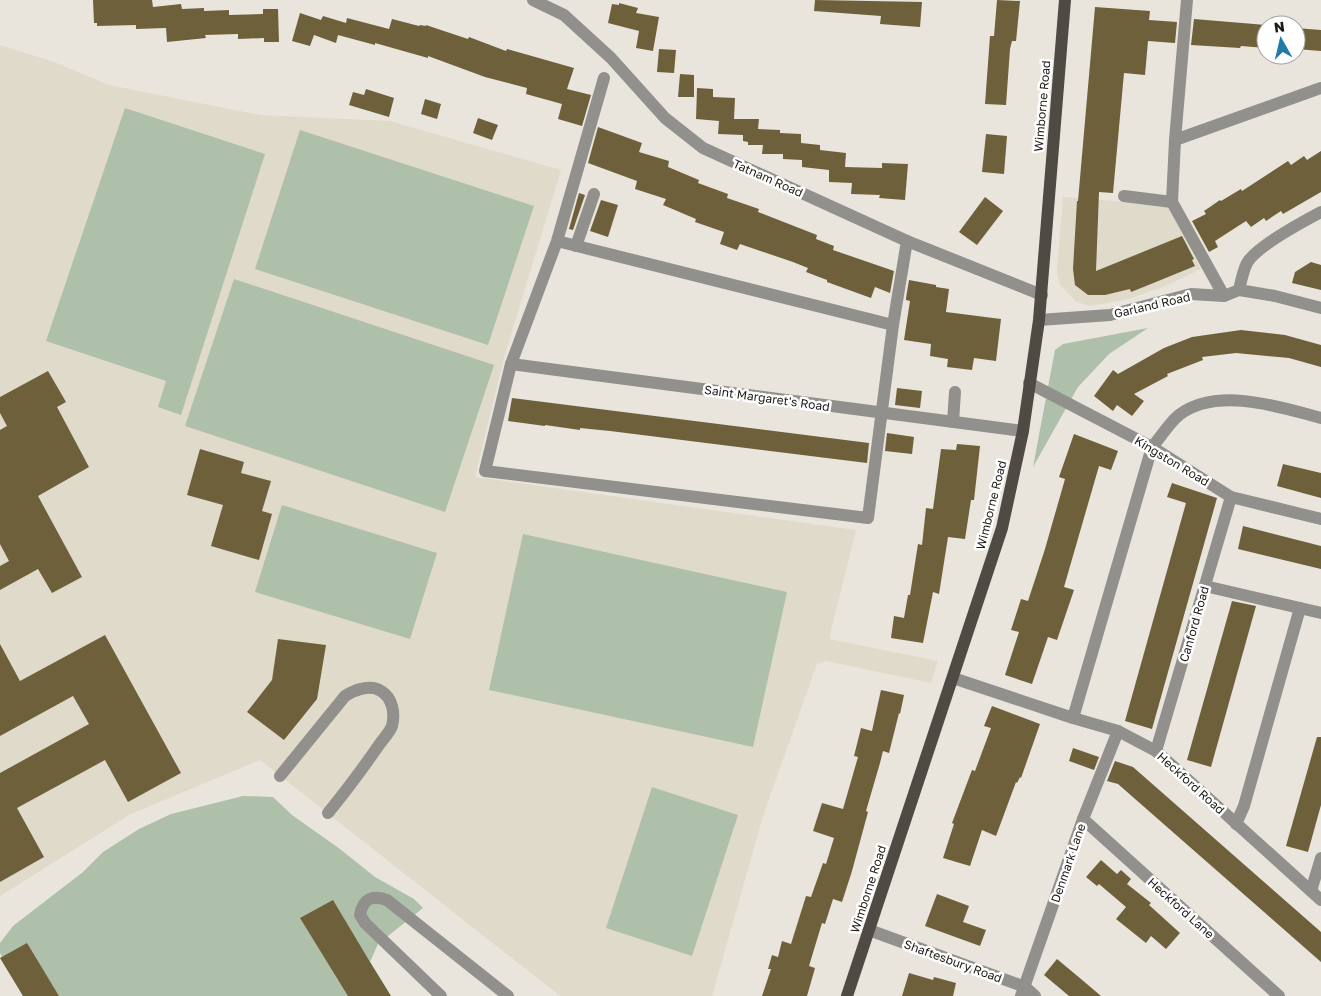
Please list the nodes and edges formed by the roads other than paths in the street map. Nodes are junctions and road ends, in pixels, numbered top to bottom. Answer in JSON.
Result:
{"nodes":[{"id":1,"x":533,"y":0,"type":"edge"},
{"id":2,"x":1065,"y":0,"type":"edge"},
{"id":3,"x":1187,"y":0,"type":"edge"},
{"id":4,"x":604,"y":78,"type":"dead end"},
{"id":5,"x":1321,"y":88,"type":"edge"},
{"id":6,"x":1175,"y":140,"type":"junction"},
{"id":7,"x":594,"y":194,"type":"dead end"},
{"id":8,"x":1124,"y":196,"type":"dead end"},
{"id":9,"x":1172,"y":202,"type":"junction"},
{"id":10,"x":1321,"y":212,"type":"edge"},
{"id":11,"x":557,"y":241,"type":"junction"},
{"id":12,"x":907,"y":241,"type":"junction"},
{"id":13,"x":576,"y":246,"type":"junction"},
{"id":14,"x":1239,"y":290,"type":"junction"},
{"id":15,"x":1042,"y":295,"type":"junction"},
{"id":16,"x":1224,"y":296,"type":"junction"},
{"id":17,"x":1321,"y":308,"type":"edge"},
{"id":18,"x":1039,"y":320,"type":"junction"},
{"id":19,"x":893,"y":325,"type":"junction"},
{"id":20,"x":511,"y":364,"type":"junction"},
{"id":21,"x":1030,"y":383,"type":"junction"},
{"id":22,"x":955,"y":392,"type":"dead end"},
{"id":23,"x":882,"y":413,"type":"junction"},
{"id":24,"x":1321,"y":418,"type":"edge"},
{"id":25,"x":953,"y":422,"type":"junction"},
{"id":26,"x":1023,"y":431,"type":"junction"},
{"id":27,"x":1152,"y":447,"type":"junction"},
{"id":28,"x":1231,"y":497,"type":"junction"},
{"id":29,"x":1321,"y":519,"type":"edge"},
{"id":30,"x":1205,"y":586,"type":"junction"},
{"id":31,"x":1300,"y":608,"type":"junction"},
{"id":32,"x":1321,"y":613,"type":"edge"},
{"id":33,"x":953,"y":678,"type":"junction"},
{"id":34,"x":1073,"y":718,"type":"junction"},
{"id":35,"x":1118,"y":731,"type":"junction"},
{"id":36,"x":1156,"y":751,"type":"junction"},
{"id":37,"x":280,"y":776,"type":"dead end"},
{"id":38,"x":328,"y":813,"type":"dead end"},
{"id":39,"x":1082,"y":819,"type":"junction"},
{"id":40,"x":1236,"y":824,"type":"junction"},
{"id":41,"x":1321,"y":858,"type":"edge"},
{"id":42,"x":1316,"y":895,"type":"edge"},
{"id":43,"x":869,"y":930,"type":"junction"},
{"id":44,"x":1023,"y":991,"type":"edge"},
{"id":45,"x":441,"y":996,"type":"edge"},
{"id":46,"x":508,"y":996,"type":"edge"},
{"id":47,"x":847,"y":996,"type":"edge"},
{"id":48,"x":1035,"y":996,"type":"edge"},
{"id":49,"x":1279,"y":996,"type":"edge"}],
"edges":[{"from":1,"to":12,"type":"street","name":"Tatnam Road"},
{"from":2,"to":15,"type":"main road","name":"Wimborne Road"},
{"from":3,"to":6,"type":"street"},
{"from":4,"to":11,"type":"street"},
{"from":5,"to":6,"type":"street"},
{"from":6,"to":9,"type":"street"},
{"from":7,"to":13,"type":"street"},
{"from":8,"to":9,"type":"street"},
{"from":9,"to":16,"type":"street"},
{"from":10,"to":14,"type":"street"},
{"from":11,"to":13,"type":"street"},
{"from":11,"to":20,"type":"street"},
{"from":12,"to":15,"type":"street","name":"Tatnam Road"},
{"from":12,"to":19,"type":"street"},
{"from":13,"to":19,"type":"street"},
{"from":14,"to":16,"type":"street","name":"Garland Road"},
{"from":14,"to":17,"type":"street"},
{"from":15,"to":18,"type":"main road","name":"Wimborne Road"},
{"from":16,"to":18,"type":"street","name":"Garland Road"},
{"from":18,"to":21,"type":"main road","name":"Wimborne Road"},
{"from":19,"to":23,"type":"street"},
{"from":20,"to":23,"type":"street","name":"Saint Margaret's Road"},
{"from":20,"to":23,"type":"street"},
{"from":21,"to":26,"type":"main road","name":"Wimborne Road"},
{"from":21,"to":27,"type":"street","name":"Kingston Road"},
{"from":22,"to":25,"type":"street"},
{"from":23,"to":25,"type":"street","name":"Saint Margaret's Road"},
{"from":24,"to":27,"type":"street"},
{"from":25,"to":26,"type":"street","name":"Saint Margaret's Road"},
{"from":26,"to":33,"type":"main road","name":"Wimborne Road"},
{"from":27,"to":28,"type":"street","name":"Kingston Road"},
{"from":27,"to":34,"type":"street"},
{"from":28,"to":29,"type":"street","name":"Kingston Road"},
{"from":28,"to":30,"type":"street","name":"Canford Road"},
{"from":30,"to":31,"type":"street"},
{"from":30,"to":36,"type":"street","name":"Canford Road"},
{"from":31,"to":32,"type":"street"},
{"from":31,"to":40,"type":"street"},
{"from":33,"to":34,"type":"street","name":"Heckford Road"},
{"from":33,"to":43,"type":"main road","name":"Wimborne Road"},
{"from":34,"to":35,"type":"street","name":"Heckford Road"},
{"from":35,"to":36,"type":"street","name":"Heckford Road"},
{"from":35,"to":39,"type":"street","name":"Denmark Lane"},
{"from":36,"to":40,"type":"street","name":"Heckford Road"},
{"from":37,"to":38,"type":"street"},
{"from":39,"to":44,"type":"street","name":"Denmark Lane"},
{"from":39,"to":49,"type":"street","name":"Heckford Lane"},
{"from":40,"to":42,"type":"street","name":"Heckford Road"},
{"from":41,"to":42,"type":"street"},
{"from":43,"to":44,"type":"street","name":"Shaftesbury Road"},
{"from":43,"to":47,"type":"main road","name":"Wimborne Road"},
{"from":44,"to":48,"type":"street","name":"Shaftesbury Road"},
{"from":45,"to":46,"type":"street"}]}
